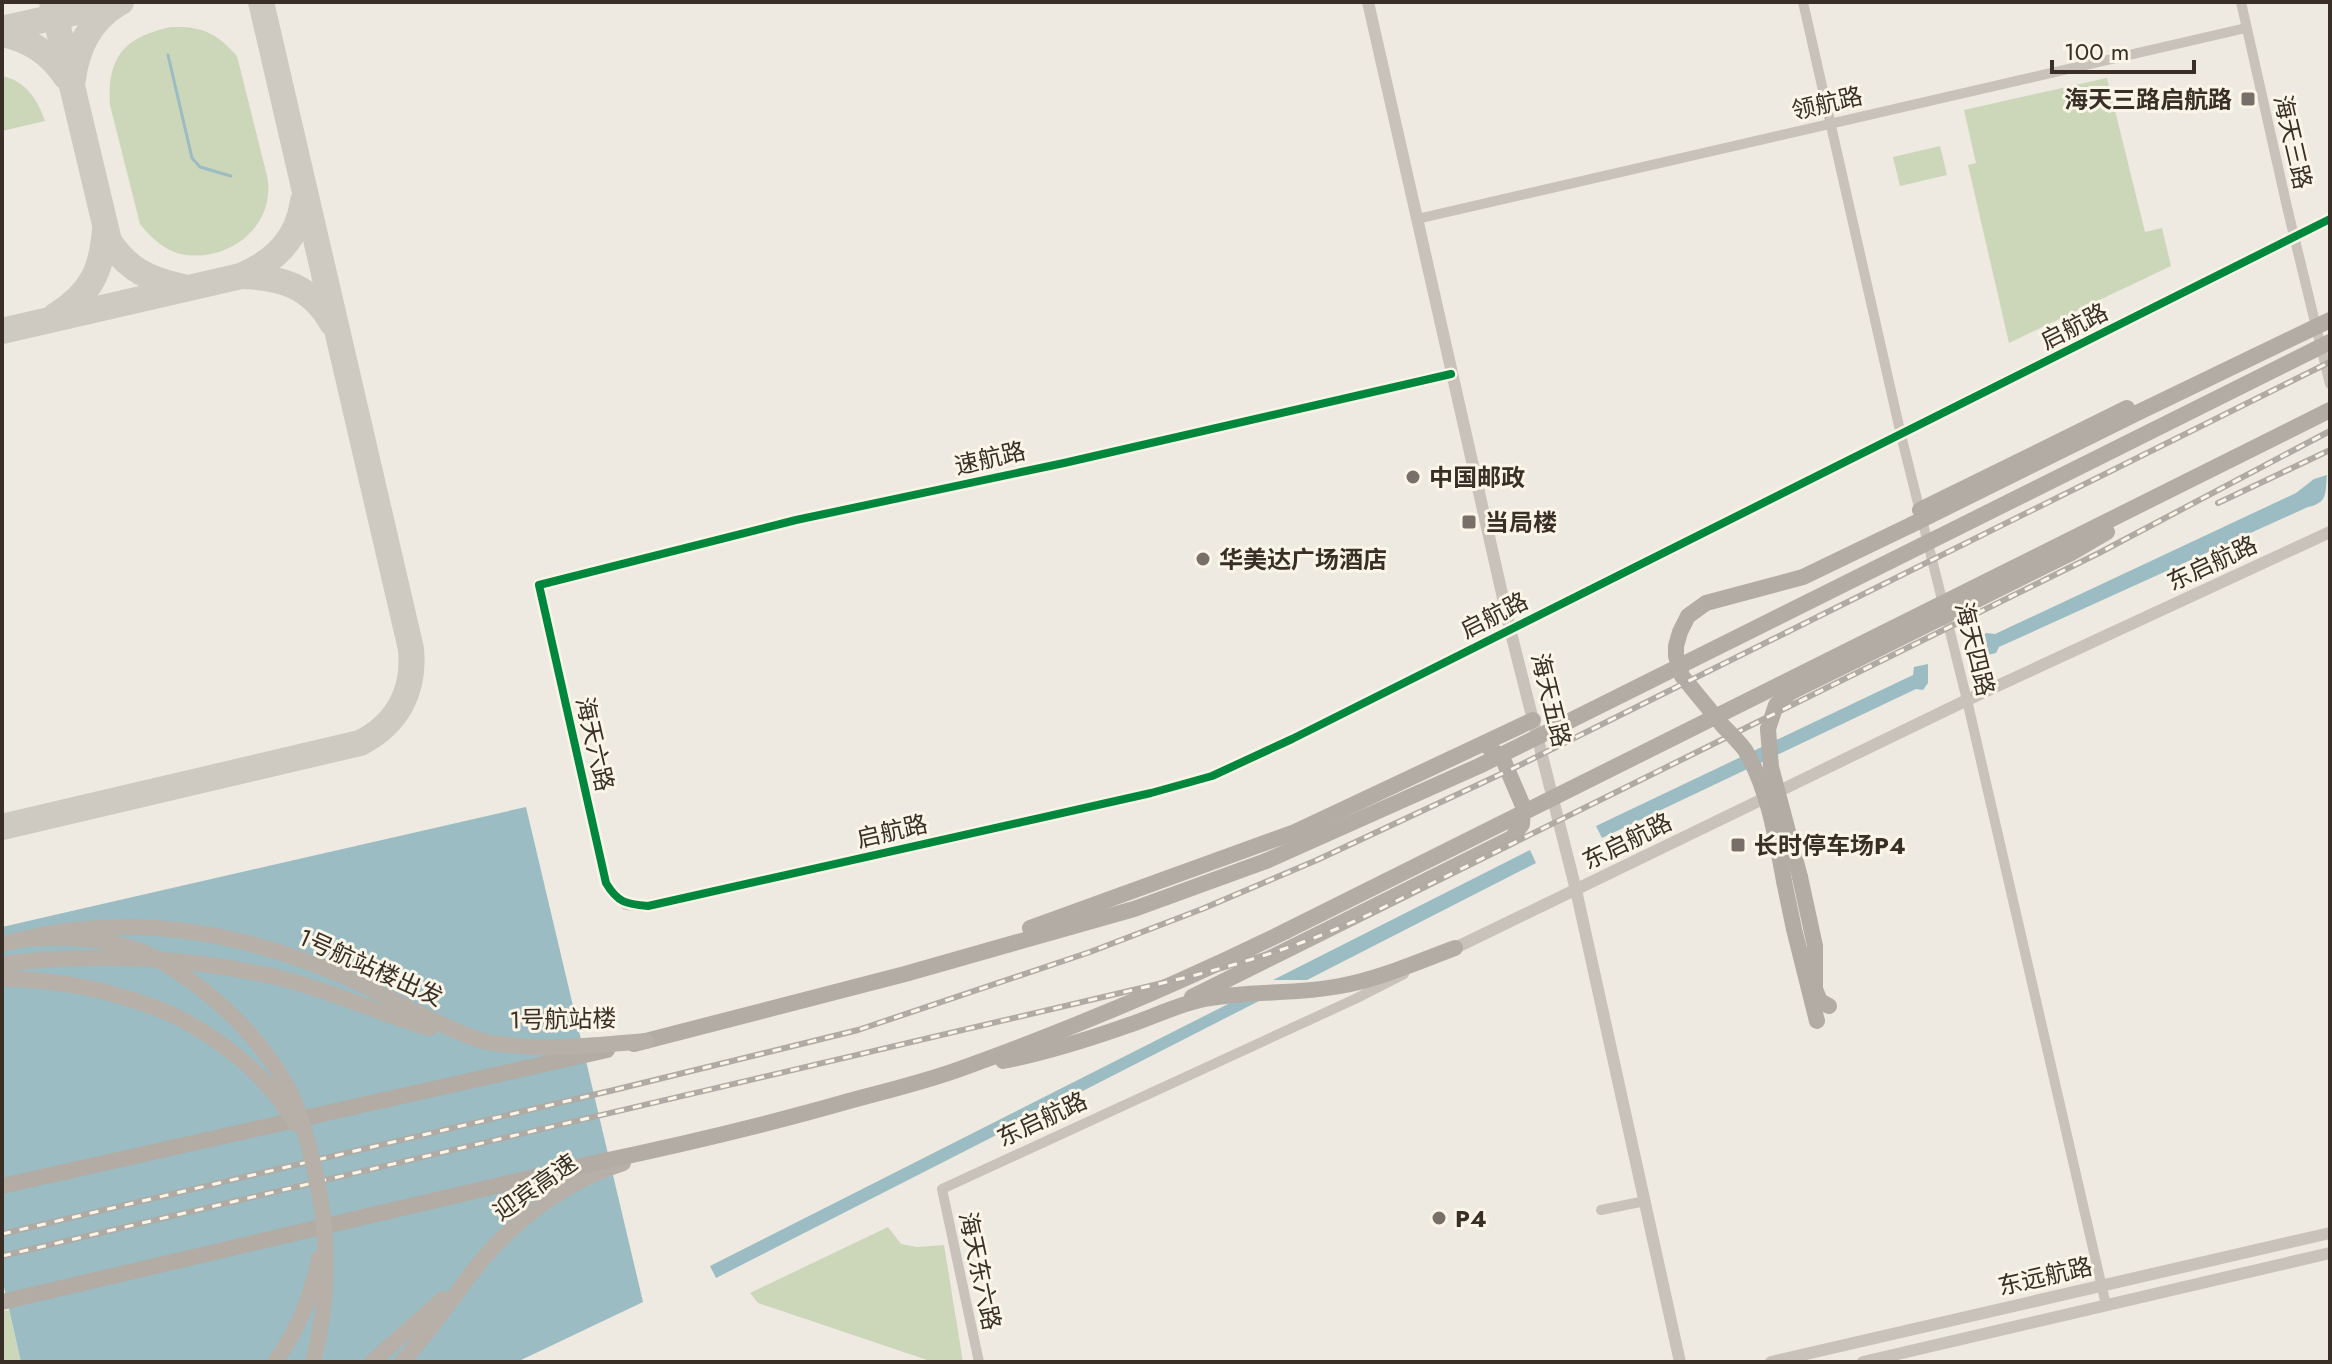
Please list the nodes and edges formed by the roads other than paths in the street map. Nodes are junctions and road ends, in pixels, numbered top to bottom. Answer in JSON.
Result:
{"nodes":[{"id":1,"x":1368,"y":2,"type":"edge"},
{"id":2,"x":1803,"y":2,"type":"edge"},
{"id":3,"x":2241,"y":2,"type":"edge"},
{"id":4,"x":2246,"y":28,"type":"junction"},
{"id":5,"x":1830,"y":123,"type":"junction"},
{"id":6,"x":1417,"y":219,"type":"junction"},
{"id":7,"x":2330,"y":219,"type":"edge"},
{"id":8,"x":2295,"y":237,"type":"junction"},
{"id":9,"x":2330,"y":320,"type":"edge"},
{"id":10,"x":2330,"y":342,"type":"edge"},
{"id":11,"x":2279,"y":344,"type":"junction"},
{"id":12,"x":1451,"y":374,"type":"junction"},
{"id":13,"x":2330,"y":384,"type":"edge"},
{"id":14,"x":2330,"y":410,"type":"edge"},
{"id":15,"x":1901,"y":435,"type":"junction"},
{"id":16,"x":2175,"y":487,"type":"junction"},
{"id":17,"x":1920,"y":510,"type":"junction"},
{"id":18,"x":2330,"y":532,"type":"edge"},
{"id":19,"x":539,"y":585,"type":"joint"},
{"id":20,"x":1510,"y":629,"type":"junction"},
{"id":21,"x":1967,"y":700,"type":"junction"},
{"id":22,"x":1533,"y":720,"type":"junction"},
{"id":23,"x":1468,"y":750,"type":"junction"},
{"id":24,"x":1792,"y":879,"type":"junction"},
{"id":25,"x":1576,"y":890,"type":"junction"},
{"id":26,"x":626,"y":904,"type":"joint"},
{"id":27,"x":23,"y":939,"type":"junction"},
{"id":28,"x":2,"y":944,"type":"edge"},
{"id":29,"x":1455,"y":948,"type":"junction"},
{"id":30,"x":2,"y":964,"type":"edge"},
{"id":31,"x":905,"y":974,"type":"junction"},
{"id":32,"x":2,"y":979,"type":"edge"},
{"id":33,"x":1829,"y":1006,"type":"dead end"},
{"id":34,"x":1166,"y":1010,"type":"junction"},
{"id":35,"x":1817,"y":1021,"type":"dead end"},
{"id":36,"x":482,"y":1041,"type":"junction"},
{"id":37,"x":646,"y":1041,"type":"junction"},
{"id":38,"x":958,"y":1069,"type":"junction"},
{"id":39,"x":670,"y":1148,"type":"junction"},
{"id":40,"x":310,"y":1150,"type":"junction"},
{"id":41,"x":2,"y":1186,"type":"edge"},
{"id":42,"x":942,"y":1189,"type":"joint"},
{"id":43,"x":1645,"y":1201,"type":"junction"},
{"id":44,"x":321,"y":1205,"type":"junction"},
{"id":45,"x":1601,"y":1210,"type":"dead end"},
{"id":46,"x":2330,"y":1233,"type":"edge"},
{"id":47,"x":2330,"y":1253,"type":"edge"},
{"id":48,"x":482,"y":1261,"type":"junction"},
{"id":49,"x":2102,"y":1285,"type":"junction"},
{"id":50,"x":2,"y":1302,"type":"edge"},
{"id":51,"x":2106,"y":1305,"type":"junction"},
{"id":52,"x":275,"y":1362,"type":"edge"},
{"id":53,"x":313,"y":1362,"type":"edge"},
{"id":54,"x":372,"y":1362,"type":"edge"},
{"id":55,"x":402,"y":1362,"type":"edge"},
{"id":56,"x":979,"y":1362,"type":"edge"},
{"id":57,"x":1680,"y":1362,"type":"edge"},
{"id":58,"x":1771,"y":1362,"type":"edge"},
{"id":59,"x":1863,"y":1362,"type":"edge"}],
"edges":[{"from":1,"to":6,"type":"street","name":"海天五路"},
{"from":2,"to":5,"type":"street","name":"海天四路"},
{"from":3,"to":4,"type":"street","name":"海天三路"},
{"from":4,"to":5,"type":"street","name":"领航路"},
{"from":4,"to":8,"type":"street","name":"海天三路"},
{"from":5,"to":6,"type":"street","name":"领航路"},
{"from":5,"to":15,"type":"street","name":"海天四路"},
{"from":6,"to":12,"type":"street","name":"海天五路"},
{"from":7,"to":8,"type":"street","name":"启航路"},
{"from":8,"to":13,"type":"street","name":"海天三路"},
{"from":8,"to":15,"type":"street","name":"启航路"},
{"from":9,"to":11,"type":"highway","bridge":true},
{"from":10,"to":31,"type":"highway","bridge":true},
{"from":11,"to":17,"type":"highway","bridge":true},
{"from":11,"to":24,"type":"highway","bridge":true},
{"from":12,"to":19,"type":"street","name":"速航路"},
{"from":12,"to":20,"type":"street","name":"海天五路"},
{"from":14,"to":16,"type":"highway","bridge":true},
{"from":15,"to":17,"type":"street","name":"海天四路"},
{"from":15,"to":20,"type":"street","name":"启航路"},
{"from":16,"to":24,"type":"highway","bridge":true},
{"from":16,"to":38,"type":"highway","bridge":true},
{"from":17,"to":21,"type":"street","name":"海天四路"},
{"from":18,"to":21,"type":"street","name":"东启航路"},
{"from":19,"to":26,"type":"street","name":"海天六路"},
{"from":20,"to":22,"type":"street","name":"海天五路"},
{"from":20,"to":26,"type":"street","name":"启航路"},
{"from":21,"to":25,"type":"street","name":"东启航路"},
{"from":21,"to":49,"type":"street","name":"海天四路"},
{"from":22,"to":23,"type":"highway"},
{"from":22,"to":25,"type":"street","name":"海天五路"},
{"from":23,"to":31,"type":"highway"},
{"from":23,"to":34,"type":"highway"},
{"from":24,"to":33,"type":"highway"},
{"from":24,"to":35,"type":"highway"},
{"from":25,"to":29,"type":"street","name":"东启航路"},
{"from":25,"to":43,"type":"street","name":"海天五路"},
{"from":27,"to":28,"type":"main road","name":"1号航站楼出发"},
{"from":27,"to":36,"type":"main road","name":"1号航站楼出发","bridge":true},
{"from":27,"to":40,"type":"main road","bridge":true},
{"from":29,"to":34,"type":"highway"},
{"from":29,"to":42,"type":"street","name":"东启航路"},
{"from":30,"to":36,"type":"main road","bridge":true},
{"from":31,"to":37,"type":"highway"},
{"from":32,"to":40,"type":"main road","bridge":true},
{"from":34,"to":38,"type":"highway"},
{"from":36,"to":37,"type":"main road","name":"1号航站楼","bridge":true},
{"from":37,"to":41,"type":"highway","bridge":true},
{"from":38,"to":39,"type":"highway"},
{"from":39,"to":48,"type":"main road","name":"迎宾高速"},
{"from":39,"to":50,"type":"highway"},
{"from":40,"to":44,"type":"main road","bridge":true},
{"from":42,"to":56,"type":"street","name":"海天东六路"},
{"from":43,"to":45,"type":"street"},
{"from":43,"to":57,"type":"street","name":"海天五路"},
{"from":44,"to":52,"type":"main road","bridge":true},
{"from":44,"to":53,"type":"main road","bridge":true},
{"from":46,"to":49,"type":"street","name":"东远航路"},
{"from":47,"to":51,"type":"street","name":"东远航路"},
{"from":48,"to":54,"type":"main road","name":"迎宾高速"},
{"from":48,"to":55,"type":"main road","name":"迎宾高速"},
{"from":49,"to":51,"type":"street","name":"海天四路"},
{"from":49,"to":58,"type":"street","name":"东远航路"},
{"from":51,"to":59,"type":"street","name":"东远航路"}]}
